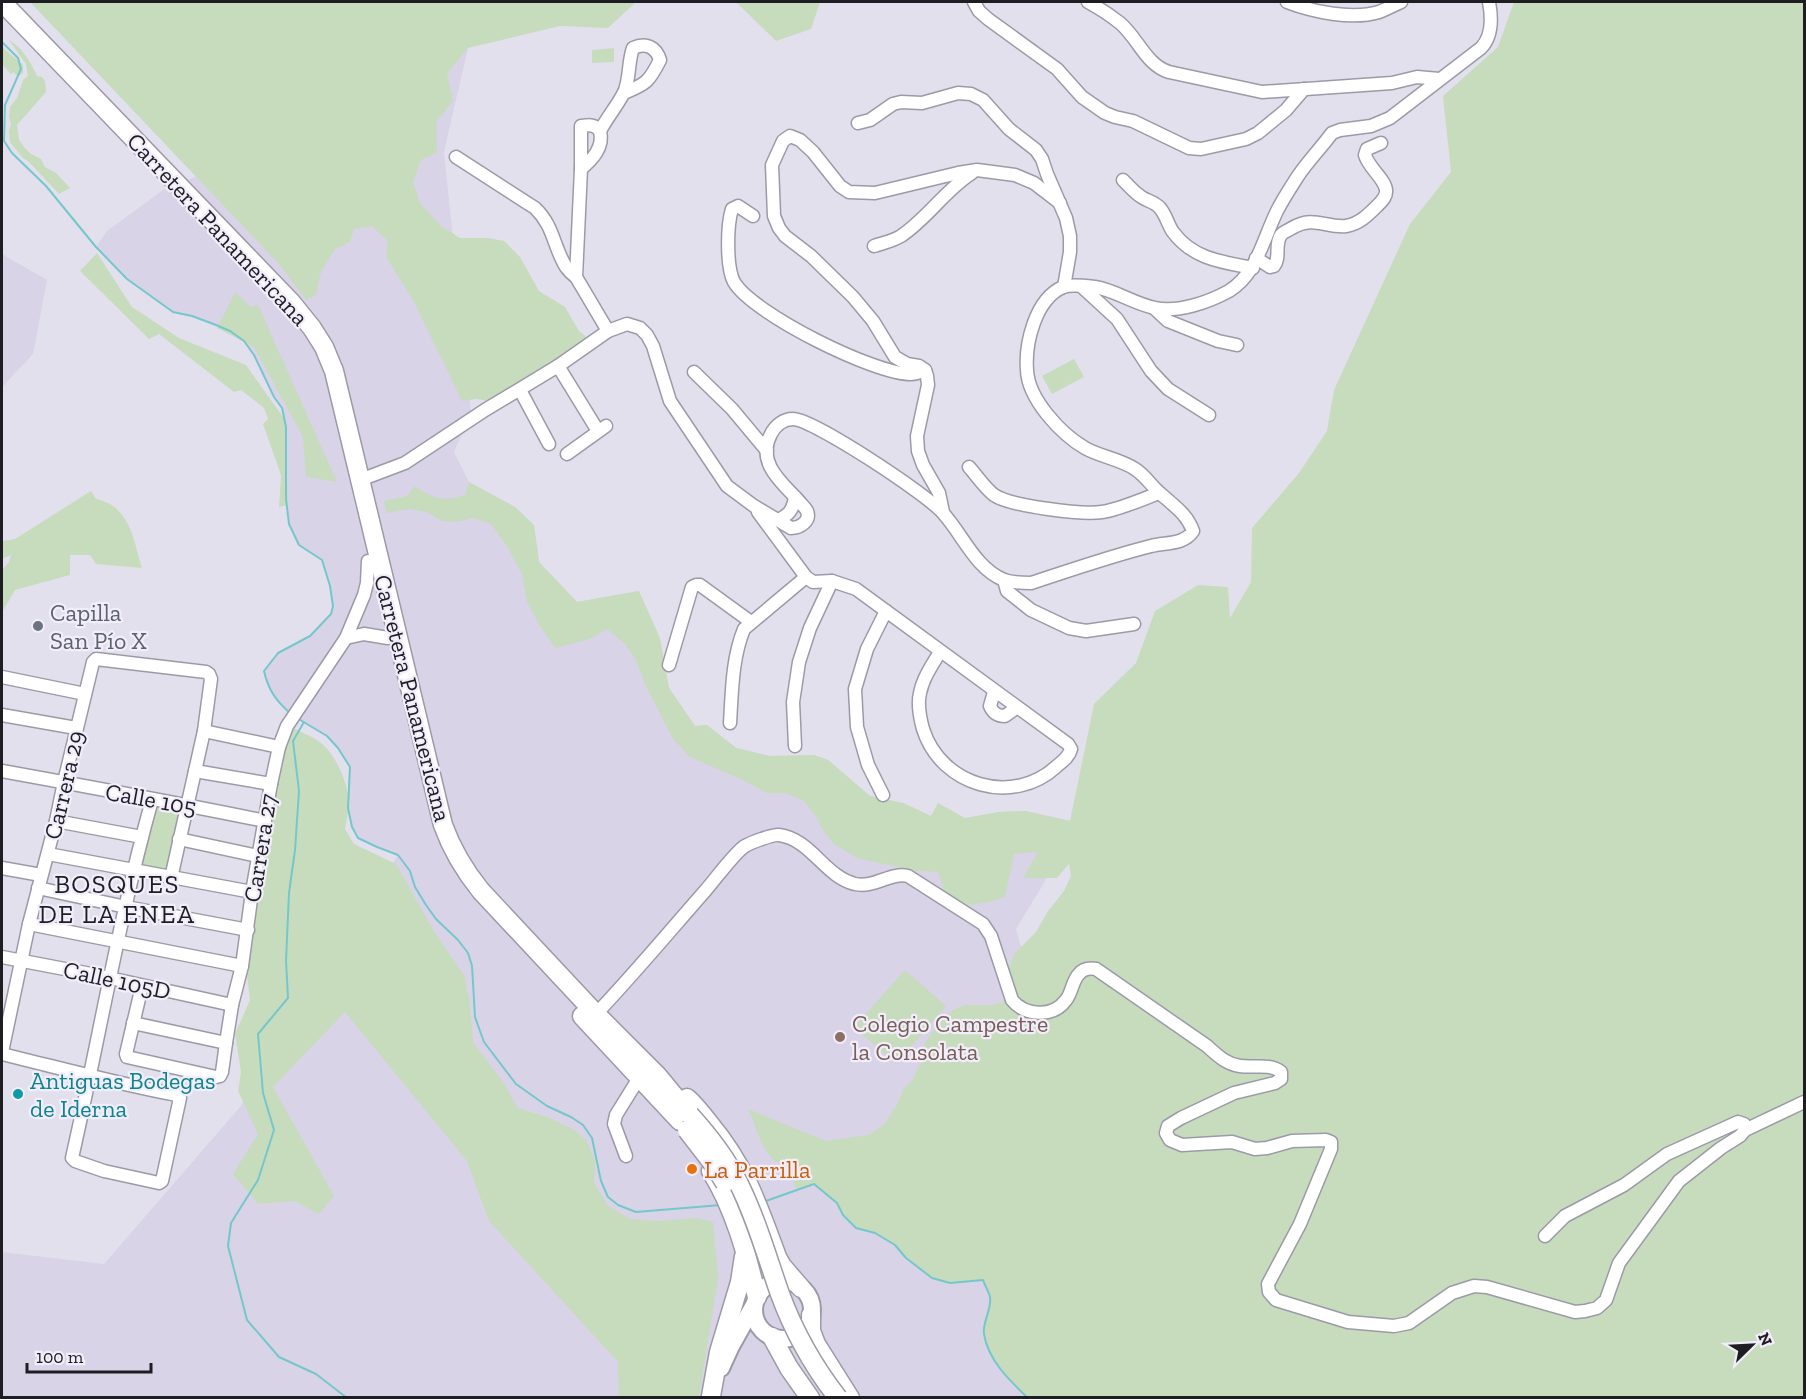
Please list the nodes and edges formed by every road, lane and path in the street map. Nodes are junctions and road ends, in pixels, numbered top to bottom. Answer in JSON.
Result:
{"nodes":[{"id":1,"x":2,"y":2,"type":"edge"},
{"id":2,"x":974,"y":2,"type":"edge"},
{"id":3,"x":1088,"y":2,"type":"edge"},
{"id":4,"x":1287,"y":2,"type":"edge"},
{"id":5,"x":1401,"y":2,"type":"edge"},
{"id":6,"x":1489,"y":2,"type":"edge"},
{"id":7,"x":2,"y":18,"type":"edge"},
{"id":8,"x":1439,"y":79,"type":"junction"},
{"id":9,"x":1304,"y":89,"type":"junction"},
{"id":10,"x":624,"y":93,"type":"dead end"},
{"id":11,"x":858,"y":123,"type":"dead end"},
{"id":12,"x":600,"y":131,"type":"junction"},
{"id":13,"x":1381,"y":143,"type":"dead end"},
{"id":14,"x":456,"y":157,"type":"dead end"},
{"id":15,"x":581,"y":169,"type":"junction"},
{"id":16,"x":977,"y":170,"type":"junction"},
{"id":17,"x":1123,"y":180,"type":"dead end"},
{"id":18,"x":1060,"y":203,"type":"junction"},
{"id":19,"x":753,"y":216,"type":"dead end"},
{"id":20,"x":874,"y":246,"type":"dead end"},
{"id":21,"x":1254,"y":263,"type":"junction"},
{"id":22,"x":576,"y":277,"type":"junction"},
{"id":23,"x":1081,"y":286,"type":"junction"},
{"id":24,"x":1064,"y":287,"type":"junction"},
{"id":25,"x":1154,"y":308,"type":"junction"},
{"id":26,"x":608,"y":331,"type":"junction"},
{"id":27,"x":1237,"y":345,"type":"dead end"},
{"id":28,"x":558,"y":366,"type":"junction"},
{"id":29,"x":925,"y":370,"type":"junction"},
{"id":30,"x":694,"y":372,"type":"dead end"},
{"id":31,"x":520,"y":390,"type":"junction"},
{"id":32,"x":1209,"y":415,"type":"dead end"},
{"id":33,"x":549,"y":444,"type":"dead end"},
{"id":34,"x":767,"y":451,"type":"junction"},
{"id":35,"x":567,"y":454,"type":"dead end"},
{"id":36,"x":969,"y":467,"type":"dead end"},
{"id":37,"x":360,"y":480,"type":"junction"},
{"id":38,"x":1159,"y":493,"type":"junction"},
{"id":39,"x":795,"y":497,"type":"junction"},
{"id":40,"x":754,"y":506,"type":"junction"},
{"id":41,"x":943,"y":512,"type":"junction"},
{"id":42,"x":778,"y":520,"type":"junction"},
{"id":43,"x":368,"y":561,"type":"junction"},
{"id":44,"x":806,"y":577,"type":"junction"},
{"id":45,"x":1004,"y":580,"type":"junction"},
{"id":46,"x":832,"y":581,"type":"junction"},
{"id":47,"x":886,"y":611,"type":"junction"},
{"id":48,"x":751,"y":622,"type":"junction"},
{"id":49,"x":1134,"y":624,"type":"dead end"},
{"id":50,"x":346,"y":638,"type":"junction"},
{"id":51,"x":387,"y":638,"type":"junction"},
{"id":52,"x":940,"y":652,"type":"junction"},
{"id":53,"x":669,"y":665,"type":"dead end"},
{"id":54,"x":2,"y":677,"type":"edge"},
{"id":55,"x":85,"y":694,"type":"junction"},
{"id":56,"x":2,"y":715,"type":"edge"},
{"id":57,"x":730,"y":723,"type":"dead end"},
{"id":58,"x":76,"y":728,"type":"junction"},
{"id":59,"x":204,"y":731,"type":"junction"},
{"id":60,"x":795,"y":746,"type":"dead end"},
{"id":61,"x":279,"y":747,"type":"junction"},
{"id":62,"x":2,"y":771,"type":"edge"},
{"id":63,"x":195,"y":771,"type":"junction"},
{"id":64,"x":63,"y":782,"type":"junction"},
{"id":65,"x":271,"y":784,"type":"junction"},
{"id":66,"x":883,"y":795,"type":"dead end"},
{"id":67,"x":153,"y":800,"type":"junction"},
{"id":68,"x":188,"y":805,"type":"junction"},
{"id":69,"x":56,"y":821,"type":"junction"},
{"id":70,"x":265,"y":821,"type":"junction"},
{"id":71,"x":142,"y":837,"type":"junction"},
{"id":72,"x":179,"y":839,"type":"junction"},
{"id":73,"x":48,"y":854,"type":"junction"},
{"id":74,"x":258,"y":856,"type":"junction"},
{"id":75,"x":2,"y":868,"type":"edge"},
{"id":76,"x":135,"y":870,"type":"junction"},
{"id":77,"x":41,"y":875,"type":"junction"},
{"id":78,"x":171,"y":878,"type":"junction"},
{"id":79,"x":38,"y":888,"type":"junction"},
{"id":80,"x":252,"y":892,"type":"junction"},
{"id":81,"x":126,"y":907,"type":"junction"},
{"id":82,"x":29,"y":924,"type":"junction"},
{"id":83,"x":248,"y":930,"type":"junction"},
{"id":84,"x":118,"y":942,"type":"junction"},
{"id":85,"x":2,"y":957,"type":"edge"},
{"id":86,"x":21,"y":961,"type":"junction"},
{"id":87,"x":242,"y":966,"type":"junction"},
{"id":88,"x":111,"y":979,"type":"junction"},
{"id":89,"x":142,"y":986,"type":"junction"},
{"id":90,"x":232,"y":1005,"type":"junction"},
{"id":91,"x":596,"y":1014,"type":"junction"},
{"id":92,"x":134,"y":1023,"type":"junction"},
{"id":93,"x":226,"y":1043,"type":"junction"},
{"id":94,"x":2,"y":1053,"type":"edge"},
{"id":95,"x":91,"y":1076,"type":"junction"},
{"id":96,"x":648,"y":1077,"type":"junction"},
{"id":97,"x":658,"y":1096,"type":"junction"},
{"id":98,"x":1804,"y":1102,"type":"edge"},
{"id":99,"x":687,"y":1121,"type":"junction"},
{"id":100,"x":1745,"y":1130,"type":"junction"},
{"id":101,"x":626,"y":1156,"type":"dead end"},
{"id":102,"x":1545,"y":1236,"type":"dead end"},
{"id":103,"x":742,"y":1240,"type":"junction"},
{"id":104,"x":801,"y":1288,"type":"junction"},
{"id":105,"x":756,"y":1301,"type":"junction"},
{"id":106,"x":811,"y":1315,"type":"junction"},
{"id":107,"x":771,"y":1337,"type":"junction"},
{"id":108,"x":726,"y":1356,"type":"junction"},
{"id":109,"x":711,"y":1397,"type":"edge"},
{"id":110,"x":810,"y":1398,"type":"edge"},
{"id":111,"x":825,"y":1398,"type":"edge"},
{"id":112,"x":838,"y":1398,"type":"edge"},
{"id":113,"x":850,"y":1398,"type":"edge"}],
"edges":[{"from":1,"to":37,"type":"highway","name":"Carretera Panamericana"},
{"from":2,"to":9,"type":"street"},
{"from":3,"to":9,"type":"street"},
{"from":4,"to":5,"type":"street"},
{"from":6,"to":8,"type":"street"},
{"from":7,"to":43,"type":"highway","name":"Carretera Panamericana"},
{"from":8,"to":9,"type":"street"},
{"from":8,"to":21,"type":"street"},
{"from":10,"to":12,"type":"street"},
{"from":11,"to":18,"type":"street"},
{"from":12,"to":15,"type":"street"},
{"from":12,"to":15,"type":"street"},
{"from":13,"to":21,"type":"street"},
{"from":14,"to":22,"type":"street"},
{"from":15,"to":22,"type":"street"},
{"from":16,"to":18,"type":"street"},
{"from":16,"to":20,"type":"street"},
{"from":16,"to":29,"type":"street"},
{"from":17,"to":21,"type":"street"},
{"from":18,"to":24,"type":"street"},
{"from":19,"to":29,"type":"street"},
{"from":21,"to":25,"type":"street"},
{"from":22,"to":26,"type":"street"},
{"from":23,"to":24,"type":"street"},
{"from":23,"to":25,"type":"street"},
{"from":23,"to":32,"type":"street"},
{"from":24,"to":38,"type":"street"},
{"from":25,"to":27,"type":"street"},
{"from":26,"to":28,"type":"street"},
{"from":26,"to":40,"type":"street"},
{"from":28,"to":31,"type":"street"},
{"from":28,"to":35,"type":"street"},
{"from":29,"to":41,"type":"street"},
{"from":30,"to":34,"type":"street"},
{"from":31,"to":33,"type":"street"},
{"from":31,"to":37,"type":"street"},
{"from":34,"to":39,"type":"street"},
{"from":34,"to":41,"type":"street"},
{"from":36,"to":38,"type":"street"},
{"from":37,"to":91,"type":"highway","name":"Carretera Panamericana"},
{"from":38,"to":45,"type":"street"},
{"from":39,"to":42,"type":"street"},
{"from":39,"to":42,"type":"street"},
{"from":40,"to":42,"type":"street"},
{"from":40,"to":44,"type":"street"},
{"from":41,"to":45,"type":"street"},
{"from":43,"to":50,"type":"street","name":"Carrera 27"},
{"from":43,"to":51,"type":"highway","name":"Carretera Panamericana"},
{"from":44,"to":46,"type":"street"},
{"from":44,"to":48,"type":"street"},
{"from":45,"to":49,"type":"street"},
{"from":46,"to":47,"type":"street"},
{"from":46,"to":60,"type":"street"},
{"from":47,"to":52,"type":"street"},
{"from":47,"to":66,"type":"street"},
{"from":48,"to":53,"type":"street"},
{"from":48,"to":57,"type":"street"},
{"from":50,"to":51,"type":"street"},
{"from":50,"to":61,"type":"street","name":"Carrera 27"},
{"from":51,"to":96,"type":"highway","name":"Carretera Panamericana"},
{"from":52,"to":52,"type":"street"},
{"from":54,"to":55,"type":"street"},
{"from":55,"to":58,"type":"street","name":"Carrera 29"},
{"from":55,"to":59,"type":"street","name":"Carrera 29"},
{"from":56,"to":58,"type":"street"},
{"from":58,"to":64,"type":"street","name":"Carrera 29"},
{"from":59,"to":61,"type":"street"},
{"from":59,"to":63,"type":"street"},
{"from":61,"to":65,"type":"street","name":"Carrera 27"},
{"from":62,"to":64,"type":"street","name":"Calle 105"},
{"from":63,"to":65,"type":"street"},
{"from":63,"to":68,"type":"street"},
{"from":64,"to":67,"type":"street","name":"Calle 105"},
{"from":64,"to":69,"type":"street","name":"Carrera 29"},
{"from":65,"to":70,"type":"street","name":"Carrera 27"},
{"from":67,"to":68,"type":"street","name":"Calle 105"},
{"from":67,"to":71,"type":"street"},
{"from":68,"to":70,"type":"street","name":"Calle 105"},
{"from":68,"to":72,"type":"street"},
{"from":69,"to":71,"type":"street"},
{"from":69,"to":73,"type":"street","name":"Carrera 29"},
{"from":70,"to":74,"type":"street","name":"Carrera 27"},
{"from":71,"to":76,"type":"street"},
{"from":72,"to":74,"type":"street"},
{"from":72,"to":78,"type":"street"},
{"from":73,"to":76,"type":"street"},
{"from":73,"to":77,"type":"street","name":"Carrera 29"},
{"from":74,"to":80,"type":"street","name":"Carrera 27"},
{"from":75,"to":77,"type":"street"},
{"from":76,"to":78,"type":"street"},
{"from":76,"to":81,"type":"street"},
{"from":77,"to":79,"type":"street","name":"Carrera 29"},
{"from":78,"to":80,"type":"street"},
{"from":79,"to":81,"type":"street"},
{"from":79,"to":82,"type":"street","name":"Carrera 29"},
{"from":80,"to":83,"type":"street","name":"Carrera 27"},
{"from":81,"to":83,"type":"street"},
{"from":81,"to":84,"type":"street"},
{"from":82,"to":84,"type":"street"},
{"from":82,"to":86,"type":"street","name":"Carrera 29"},
{"from":83,"to":87,"type":"street","name":"Carrera 27"},
{"from":84,"to":87,"type":"street"},
{"from":84,"to":88,"type":"street"},
{"from":85,"to":86,"type":"street","name":"Calle 105D"},
{"from":86,"to":88,"type":"street","name":"Calle 105D"},
{"from":86,"to":94,"type":"street","name":"Carrera 29"},
{"from":87,"to":90,"type":"street","name":"Carrera 27"},
{"from":88,"to":89,"type":"street","name":"Calle 105D"},
{"from":88,"to":95,"type":"street"},
{"from":89,"to":90,"type":"street","name":"Calle 105D"},
{"from":89,"to":92,"type":"street"},
{"from":90,"to":93,"type":"street","name":"Carrera 27"},
{"from":91,"to":96,"type":"highway","name":"Carretera Panamericana"},
{"from":91,"to":100,"type":"street"},
{"from":92,"to":93,"type":"street"},
{"from":92,"to":93,"type":"street","name":"Carrera 27"},
{"from":94,"to":95,"type":"street"},
{"from":95,"to":95,"type":"street"},
{"from":96,"to":97,"type":"highway","name":"Carretera Panamericana"},
{"from":96,"to":99,"type":"highway","name":"Carretera Panamericana"},
{"from":96,"to":101,"type":"street"},
{"from":96,"to":104,"type":"highway"},
{"from":97,"to":99,"type":"highway","name":"Carretera Panamericana"},
{"from":97,"to":103,"type":"highway"},
{"from":98,"to":100,"type":"street"},
{"from":99,"to":111,"type":"highway","name":"Carretera Panamericana","bridge":true},
{"from":99,"to":112,"type":"highway","name":"Carretera Panamericana","bridge":true},
{"from":100,"to":102,"type":"street"},
{"from":103,"to":105,"type":"highway"},
{"from":103,"to":109,"type":"highway"},
{"from":104,"to":105,"type":"main road"},
{"from":104,"to":106,"type":"main road"},
{"from":105,"to":107,"type":"main road"},
{"from":105,"to":108,"type":"main road"},
{"from":106,"to":107,"type":"main road"},
{"from":106,"to":113,"type":"highway"},
{"from":107,"to":108,"type":"main road"},
{"from":107,"to":110,"type":"highway"},
{"from":108,"to":109,"type":"main road"}]}
